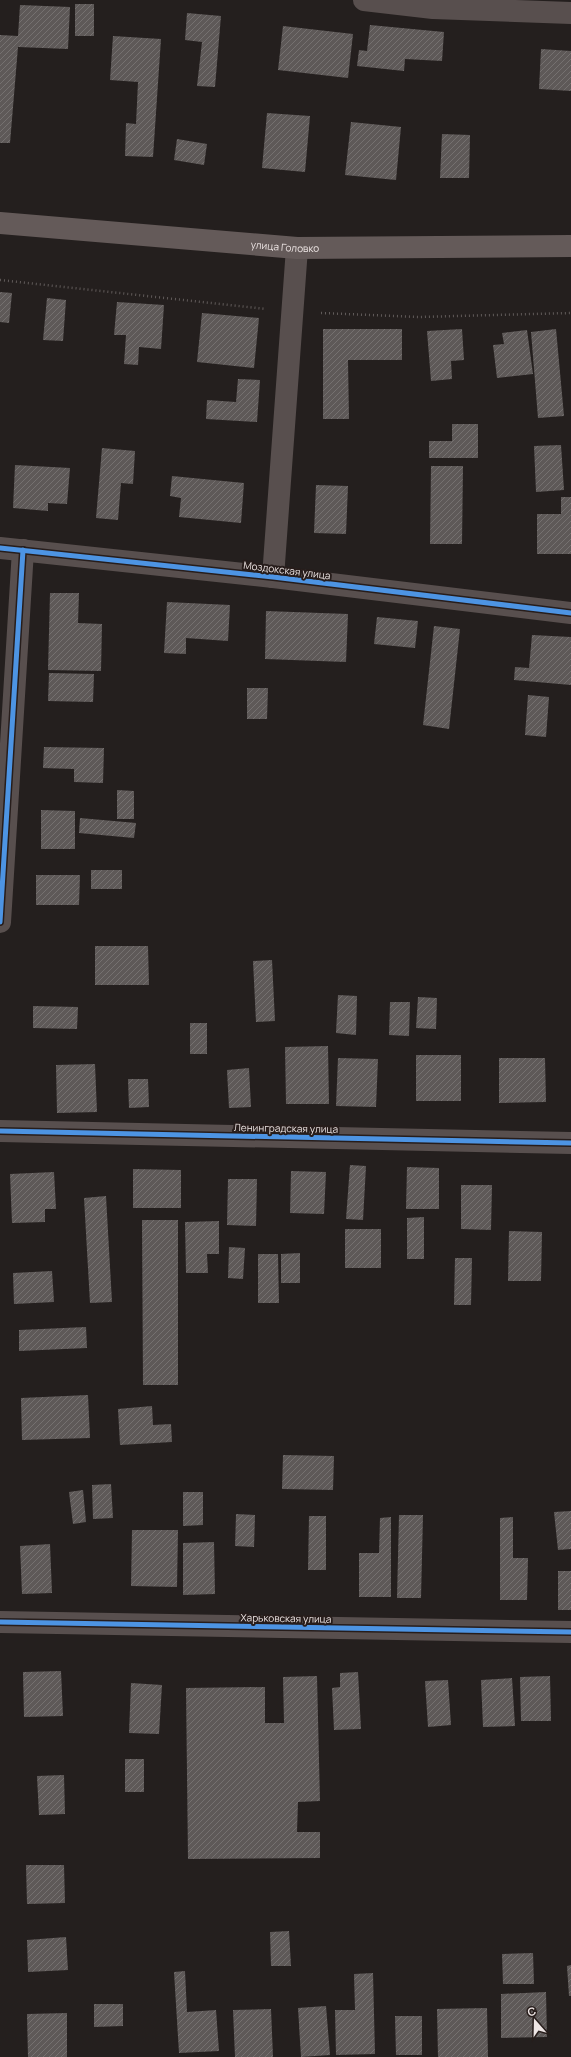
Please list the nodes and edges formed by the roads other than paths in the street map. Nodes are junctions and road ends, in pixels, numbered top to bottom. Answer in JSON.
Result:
{"nodes":[{"id":1,"x":364,"y":0,"type":"edge"},
{"id":2,"x":571,"y":12,"type":"edge"},
{"id":3,"x":0,"y":222,"type":"edge"},
{"id":4,"x":571,"y":246,"type":"edge"},
{"id":5,"x":298,"y":248,"type":"junction"},
{"id":6,"x":0,"y":548,"type":"edge"},
{"id":7,"x":23,"y":550,"type":"junction"},
{"id":8,"x":273,"y":576,"type":"junction"},
{"id":9,"x":571,"y":613,"type":"edge"},
{"id":10,"x":0,"y":917,"type":"edge"},
{"id":11,"x":0,"y":1131,"type":"edge"},
{"id":12,"x":571,"y":1143,"type":"edge"},
{"id":13,"x":0,"y":1622,"type":"edge"},
{"id":14,"x":571,"y":1632,"type":"edge"}],
"edges":[{"from":1,"to":2,"type":"street"},
{"from":3,"to":5,"type":"main road","name":"улица Головко"},
{"from":4,"to":5,"type":"main road","name":"улица Головко"},
{"from":5,"to":8,"type":"street"},
{"from":6,"to":7,"type":"street","name":"Моздокская улица"},
{"from":7,"to":8,"type":"street","name":"Моздокская улица"},
{"from":7,"to":10,"type":"street"},
{"from":8,"to":9,"type":"street","name":"Моздокская улица"},
{"from":11,"to":12,"type":"street","name":"Ленинградская улица"},
{"from":13,"to":14,"type":"street","name":"Харьковская улица"}]}
